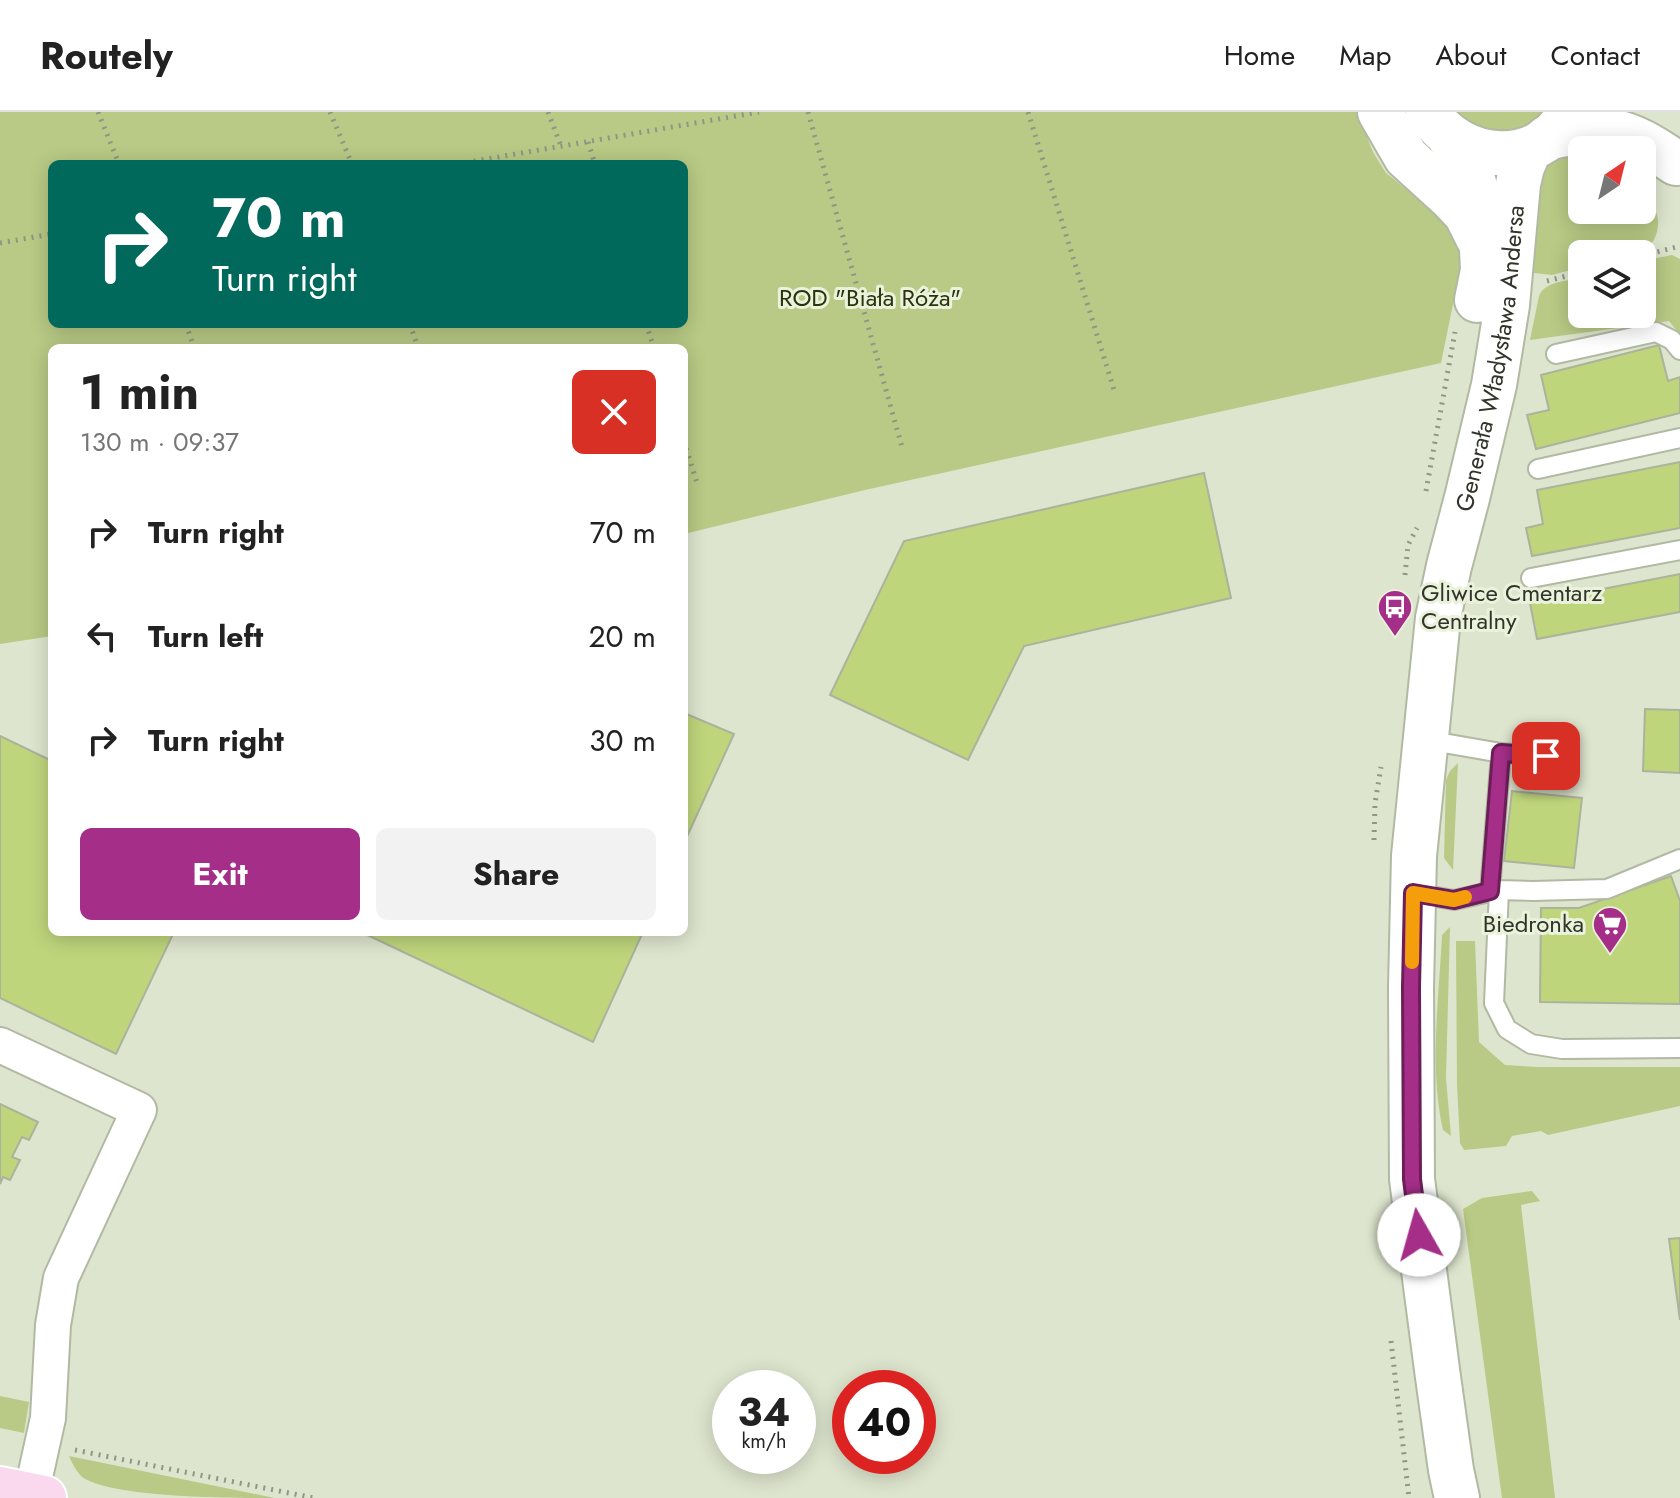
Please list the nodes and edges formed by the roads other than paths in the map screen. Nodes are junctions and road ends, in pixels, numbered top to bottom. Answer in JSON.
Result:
{"nodes":[{"id":1,"x":1380,"y":112,"type":"edge"},
{"id":2,"x":1439,"y":125,"type":"edge"},
{"id":3,"x":1549,"y":133,"type":"edge"},
{"id":4,"x":1662,"y":138,"type":"edge"},
{"id":5,"x":1481,"y":245,"type":"junction"},
{"id":6,"x":1680,"y":350,"type":"edge"},
{"id":7,"x":1556,"y":354,"type":"dead end"},
{"id":8,"x":1680,"y":438,"type":"edge"},
{"id":9,"x":1538,"y":469,"type":"dead end"},
{"id":10,"x":1680,"y":550,"type":"edge"},
{"id":11,"x":1449,"y":566,"type":"junction"},
{"id":12,"x":1531,"y":578,"type":"dead end"},
{"id":13,"x":1426,"y":740,"type":"junction"},
{"id":14,"x":1501,"y":753,"type":"junction"},
{"id":15,"x":1569,"y":758,"type":"dead end"},
{"id":16,"x":1680,"y":859,"type":"edge"},
{"id":17,"x":1494,"y":891,"type":"junction"},
{"id":18,"x":1413,"y":893,"type":"junction"},
{"id":19,"x":0,"y":1045,"type":"edge"},
{"id":20,"x":1680,"y":1048,"type":"edge"},
{"id":21,"x":1450,"y":1489,"type":"edge"},
{"id":22,"x":25,"y":1494,"type":"edge"}],
"edges":[{"from":1,"to":5,"type":"street"},
{"from":2,"to":3,"type":"street"},
{"from":2,"to":5,"type":"street","name":"Generała Władysława Andersa"},
{"from":3,"to":4,"type":"street"},
{"from":3,"to":11,"type":"street","name":"Generała Władysława Andersa"},
{"from":5,"to":11,"type":"street","name":"Generała Władysława Andersa"},
{"from":6,"to":7,"type":"lane"},
{"from":8,"to":9,"type":"lane"},
{"from":10,"to":12,"type":"lane"},
{"from":11,"to":13,"type":"street","name":"Generała Władysława Andersa"},
{"from":13,"to":14,"type":"lane"},
{"from":13,"to":18,"type":"street","name":"Generała Władysława Andersa"},
{"from":14,"to":15,"type":"lane"},
{"from":14,"to":17,"type":"lane"},
{"from":16,"to":17,"type":"lane"},
{"from":17,"to":18,"type":"lane"},
{"from":17,"to":20,"type":"lane"},
{"from":18,"to":21,"type":"street","name":"Generała Władysława Andersa"},
{"from":19,"to":22,"type":"street"}]}
